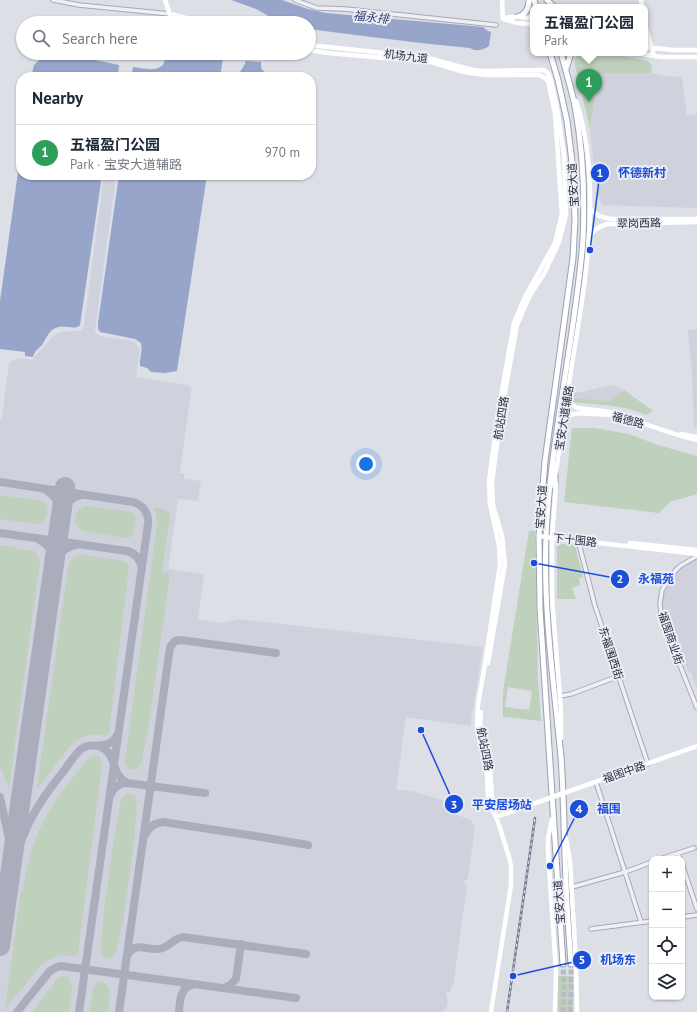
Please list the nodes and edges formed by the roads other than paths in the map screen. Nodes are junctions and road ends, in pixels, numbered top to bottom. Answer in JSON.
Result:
{"nodes":[{"id":1,"x":53,"y":0,"type":"edge"},
{"id":2,"x":165,"y":0,"type":"edge"},
{"id":3,"x":295,"y":0,"type":"edge"},
{"id":4,"x":502,"y":0,"type":"edge"},
{"id":5,"x":529,"y":0,"type":"edge"},
{"id":6,"x":170,"y":14,"type":"junction"},
{"id":7,"x":178,"y":16,"type":"edge"},
{"id":8,"x":517,"y":17,"type":"junction"},
{"id":9,"x":503,"y":18,"type":"junction"},
{"id":10,"x":530,"y":18,"type":"edge"},
{"id":11,"x":530,"y":24,"type":"edge"},
{"id":12,"x":496,"y":25,"type":"dead end"},
{"id":13,"x":648,"y":36,"type":"edge"},
{"id":14,"x":316,"y":46,"type":"edge"},
{"id":15,"x":648,"y":48,"type":"edge"},
{"id":16,"x":651,"y":48,"type":"junction"},
{"id":17,"x":697,"y":50,"type":"edge"},
{"id":18,"x":316,"y":51,"type":"edge"},
{"id":19,"x":648,"y":55,"type":"edge"},
{"id":20,"x":551,"y":56,"type":"edge"},
{"id":21,"x":562,"y":56,"type":"edge"},
{"id":22,"x":570,"y":56,"type":"edge"},
{"id":23,"x":654,"y":56,"type":"junction"},
{"id":24,"x":697,"y":57,"type":"edge"},
{"id":25,"x":566,"y":70,"type":"junction"},
{"id":26,"x":503,"y":73,"type":"junction"},
{"id":27,"x":569,"y":81,"type":"junction"},
{"id":28,"x":590,"y":208,"type":"junction"},
{"id":29,"x":697,"y":218,"type":"edge"},
{"id":30,"x":697,"y":222,"type":"edge"},
{"id":31,"x":589,"y":239,"type":"junction"},
{"id":32,"x":568,"y":395,"type":"junction"},
{"id":33,"x":583,"y":411,"type":"junction"},
{"id":34,"x":562,"y":426,"type":"junction"},
{"id":35,"x":697,"y":437,"type":"edge"},
{"id":36,"x":697,"y":440,"type":"edge"},
{"id":37,"x":554,"y":454,"type":"junction"},
{"id":38,"x":555,"y":487,"type":"junction"},
{"id":39,"x":539,"y":536,"type":"junction"},
{"id":40,"x":546,"y":536,"type":"junction"},
{"id":41,"x":553,"y":537,"type":"junction"},
{"id":42,"x":578,"y":540,"type":"junction"},
{"id":43,"x":697,"y":550,"type":"edge"},
{"id":44,"x":697,"y":555,"type":"edge"},
{"id":45,"x":618,"y":676,"type":"junction"},
{"id":46,"x":560,"y":696,"type":"junction"},
{"id":47,"x":697,"y":708,"type":"edge"},
{"id":48,"x":697,"y":746,"type":"edge"},
{"id":49,"x":561,"y":757,"type":"junction"},
{"id":50,"x":648,"y":764,"type":"junction"},
{"id":51,"x":596,"y":782,"type":"junction"},
{"id":52,"x":563,"y":794,"type":"junction"},
{"id":53,"x":552,"y":798,"type":"junction"},
{"id":54,"x":553,"y":814,"type":"junction"},
{"id":55,"x":496,"y":817,"type":"junction"},
{"id":56,"x":565,"y":830,"type":"junction"},
{"id":57,"x":694,"y":848,"type":"dead end"},
{"id":58,"x":678,"y":853,"type":"junction"},
{"id":59,"x":669,"y":856,"type":"edge"},
{"id":60,"x":679,"y":856,"type":"edge"},
{"id":61,"x":649,"y":863,"type":"edge"},
{"id":62,"x":625,"y":872,"type":"junction"},
{"id":63,"x":685,"y":873,"type":"edge"},
{"id":64,"x":572,"y":887,"type":"junction"},
{"id":65,"x":697,"y":909,"type":"edge"},
{"id":66,"x":697,"y":916,"type":"edge"},
{"id":67,"x":685,"y":917,"type":"edge"},
{"id":68,"x":649,"y":921,"type":"edge"},
{"id":69,"x":641,"y":922,"type":"junction"},
{"id":70,"x":591,"y":929,"type":"dead end"},
{"id":71,"x":563,"y":964,"type":"tunnel mouth"},
{"id":72,"x":571,"y":964,"type":"tunnel mouth"},
{"id":73,"x":491,"y":1012,"type":"edge"},
{"id":74,"x":555,"y":1012,"type":"edge"},
{"id":75,"x":576,"y":1012,"type":"edge"}],
"edges":[{"from":1,"to":6,"type":"street"},
{"from":2,"to":6,"type":"main road"},
{"from":3,"to":12,"type":"street"},
{"from":4,"to":9,"type":"main road"},
{"from":5,"to":8,"type":"main road"},
{"from":6,"to":7,"type":"main road"},
{"from":8,"to":9,"type":"main road"},
{"from":8,"to":10,"type":"main road"},
{"from":9,"to":11,"type":"main road"},
{"from":13,"to":16,"type":"main road"},
{"from":14,"to":26,"type":"main road","name":"机场九道"},
{"from":15,"to":16,"type":"main road"},
{"from":16,"to":17,"type":"main road"},
{"from":16,"to":23,"type":"main road"},
{"from":18,"to":26,"type":"main road","name":"机场九道"},
{"from":19,"to":23,"type":"main road"},
{"from":20,"to":39,"type":"main road","name":"宝安大道"},
{"from":21,"to":25,"type":"main road","name":"宝安大道"},
{"from":22,"to":25,"type":"main road"},
{"from":23,"to":24,"type":"main road"},
{"from":25,"to":27,"type":"main road","name":"宝安大道"},
{"from":26,"to":55,"type":"main road","name":"航站四路"},
{"from":27,"to":28,"type":"main road","name":"宝安大道辅路"},
{"from":27,"to":37,"type":"main road","name":"宝安大道"},
{"from":28,"to":29,"type":"main road","name":"翠岗西路"},
{"from":28,"to":31,"type":"main road","name":"宝安大道辅路"},
{"from":30,"to":31,"type":"main road","name":"翠岗西路"},
{"from":31,"to":32,"type":"main road","name":"宝安大道辅路"},
{"from":32,"to":33,"type":"main road","name":"福德路"},
{"from":32,"to":34,"type":"main road","name":"宝安大道辅路"},
{"from":33,"to":34,"type":"main road","name":"福德路"},
{"from":33,"to":35,"type":"main road","name":"福德路"},
{"from":33,"to":36,"type":"main road","name":"福德路"},
{"from":34,"to":38,"type":"main road","name":"宝安大道辅路"},
{"from":37,"to":38,"type":"main road"},
{"from":37,"to":40,"type":"main road","name":"宝安大道"},
{"from":38,"to":41,"type":"main road","name":"宝安大道辅路"},
{"from":39,"to":40,"type":"main road","name":"下十围路"},
{"from":39,"to":53,"type":"main road","name":"宝安大道"},
{"from":40,"to":41,"type":"main road","name":"下十围路"},
{"from":40,"to":49,"type":"main road","name":"宝安大道"},
{"from":41,"to":42,"type":"main road","name":"下十围路"},
{"from":41,"to":43,"type":"main road","name":"下十围路"},
{"from":41,"to":46,"type":"main road","name":"宝安大道辅路"},
{"from":42,"to":44,"type":"main road","name":"下十围路"},
{"from":42,"to":45,"type":"street","name":"东福围西街"},
{"from":44,"to":47,"type":"street","name":"福围商业街"},
{"from":45,"to":46,"type":"street"},
{"from":45,"to":50,"type":"street","name":"东福围西街"},
{"from":46,"to":49,"type":"main road","name":"宝安大道辅路"},
{"from":48,"to":50,"type":"main road","name":"福围中路"},
{"from":49,"to":52,"type":"main road","name":"宝安大道"},
{"from":50,"to":51,"type":"main road","name":"福围中路"},
{"from":51,"to":52,"type":"main road","name":"福围中路"},
{"from":51,"to":62,"type":"street"},
{"from":52,"to":53,"type":"main road","name":"福围中路"},
{"from":52,"to":56,"type":"main road","name":"宝安大道"},
{"from":53,"to":54,"type":"main road","name":"宝安大道"},
{"from":53,"to":55,"type":"main road","name":"福围中路"},
{"from":54,"to":71,"type":"main road","name":"宝安大道"},
{"from":54,"to":74,"type":"main road"},
{"from":55,"to":73,"type":"main road","name":"航站四路"},
{"from":56,"to":64,"type":"main road"},
{"from":56,"to":72,"type":"main road","name":"宝安大道"},
{"from":57,"to":58,"type":"street"},
{"from":58,"to":59,"type":"street"},
{"from":58,"to":60,"type":"street"},
{"from":61,"to":62,"type":"street"},
{"from":62,"to":64,"type":"street"},
{"from":62,"to":69,"type":"street"},
{"from":63,"to":65,"type":"street"},
{"from":64,"to":75,"type":"main road"},
{"from":66,"to":67,"type":"street"},
{"from":68,"to":69,"type":"street"},
{"from":69,"to":70,"type":"street"}]}
